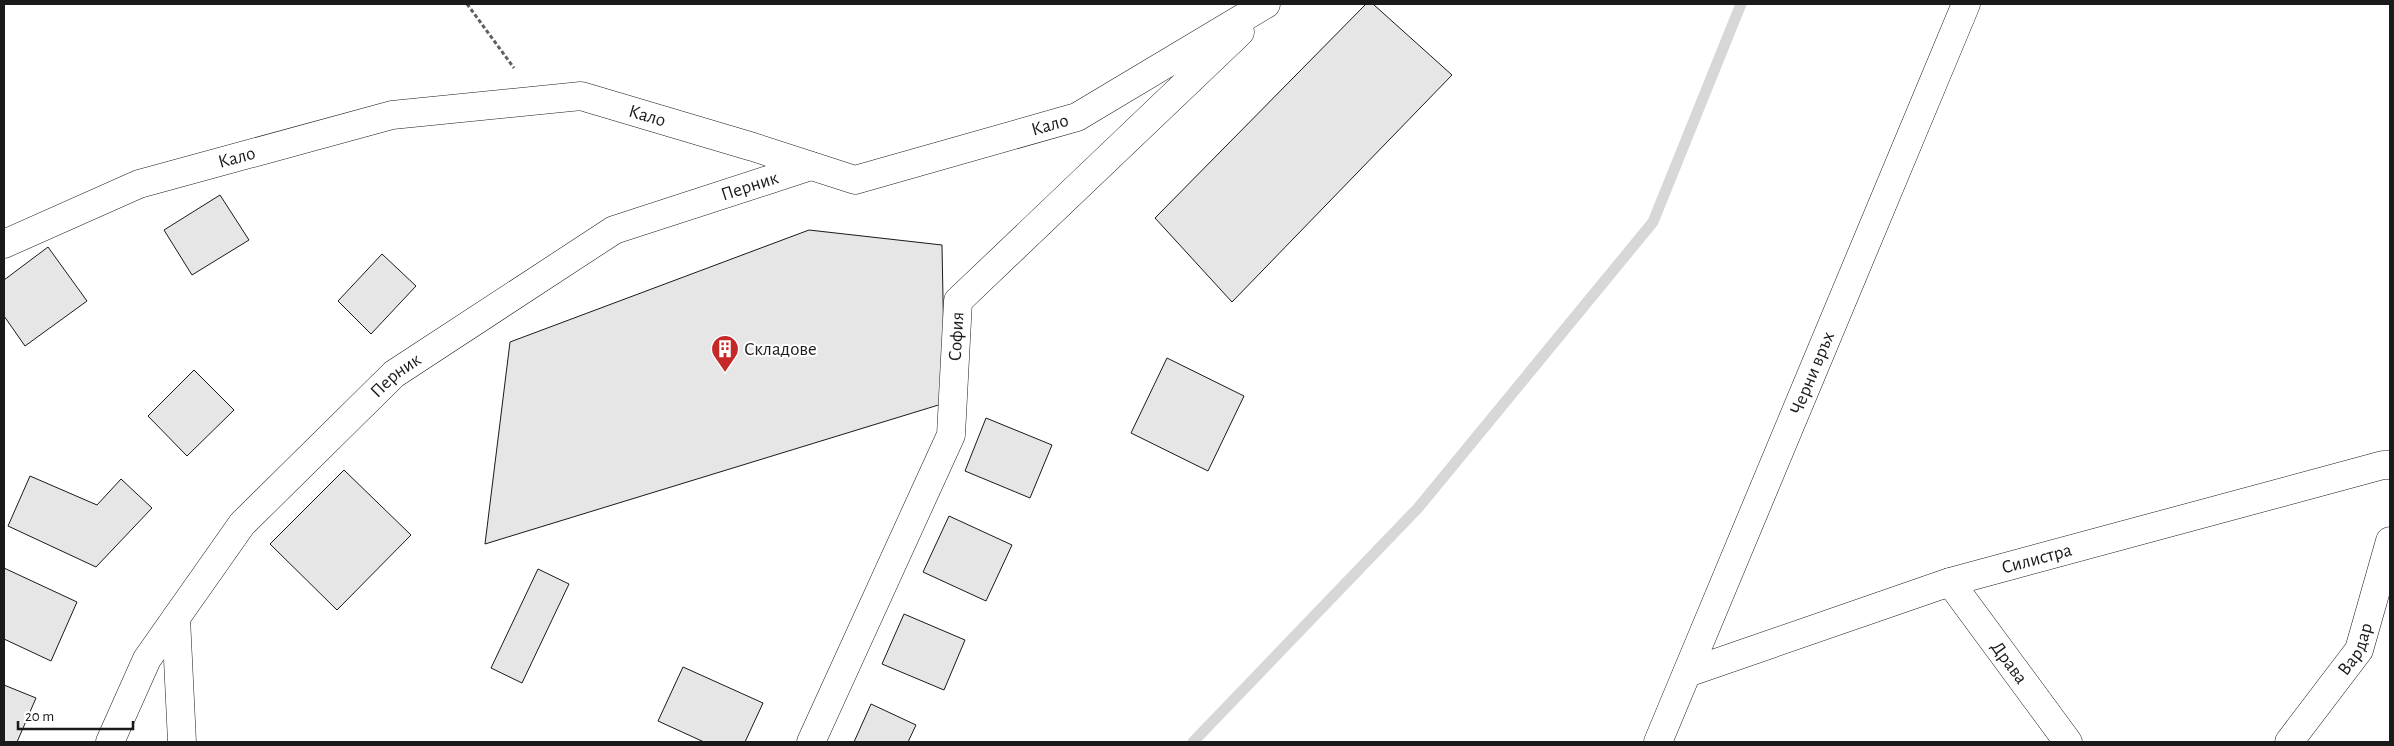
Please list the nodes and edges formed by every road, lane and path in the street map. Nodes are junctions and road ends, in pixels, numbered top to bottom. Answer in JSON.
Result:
{"nodes":[{"id":1,"x":467,"y":4,"type":"edge"},
{"id":2,"x":1268,"y":4,"type":"edge"},
{"id":3,"x":1966,"y":4,"type":"edge"},
{"id":4,"x":538,"y":101,"type":"junction"},
{"id":5,"x":811,"y":166,"type":"junction"},
{"id":6,"x":4,"y":244,"type":"edge"},
{"id":7,"x":2390,"y":465,"type":"edge"},
{"id":8,"x":2390,"y":541,"type":"edge"},
{"id":9,"x":1950,"y":582,"type":"junction"},
{"id":10,"x":176,"y":618,"type":"junction"},
{"id":11,"x":1687,"y":673,"type":"junction"},
{"id":12,"x":110,"y":742,"type":"edge"},
{"id":13,"x":182,"y":742,"type":"edge"},
{"id":14,"x":811,"y":742,"type":"edge"},
{"id":15,"x":1658,"y":742,"type":"edge"},
{"id":16,"x":2068,"y":742,"type":"edge"},
{"id":17,"x":2290,"y":742,"type":"edge"}],
"edges":[{"from":1,"to":4,"type":"path"},
{"from":2,"to":5,"type":"street","name":"Кало"},
{"from":2,"to":14,"type":"street","name":"София"},
{"from":3,"to":11,"type":"street","name":"Черни връх"},
{"from":4,"to":5,"type":"street","name":"Кало"},
{"from":4,"to":6,"type":"street","name":"Кало"},
{"from":5,"to":10,"type":"street","name":"Перник"},
{"from":7,"to":9,"type":"street","name":"Силистра"},
{"from":8,"to":17,"type":"street","name":"Вардар"},
{"from":9,"to":11,"type":"street","name":"Силистра"},
{"from":9,"to":16,"type":"street","name":"Драва"},
{"from":10,"to":12,"type":"street","name":"Перник"},
{"from":10,"to":13,"type":"street"},
{"from":11,"to":15,"type":"street","name":"Черни връх"}]}
